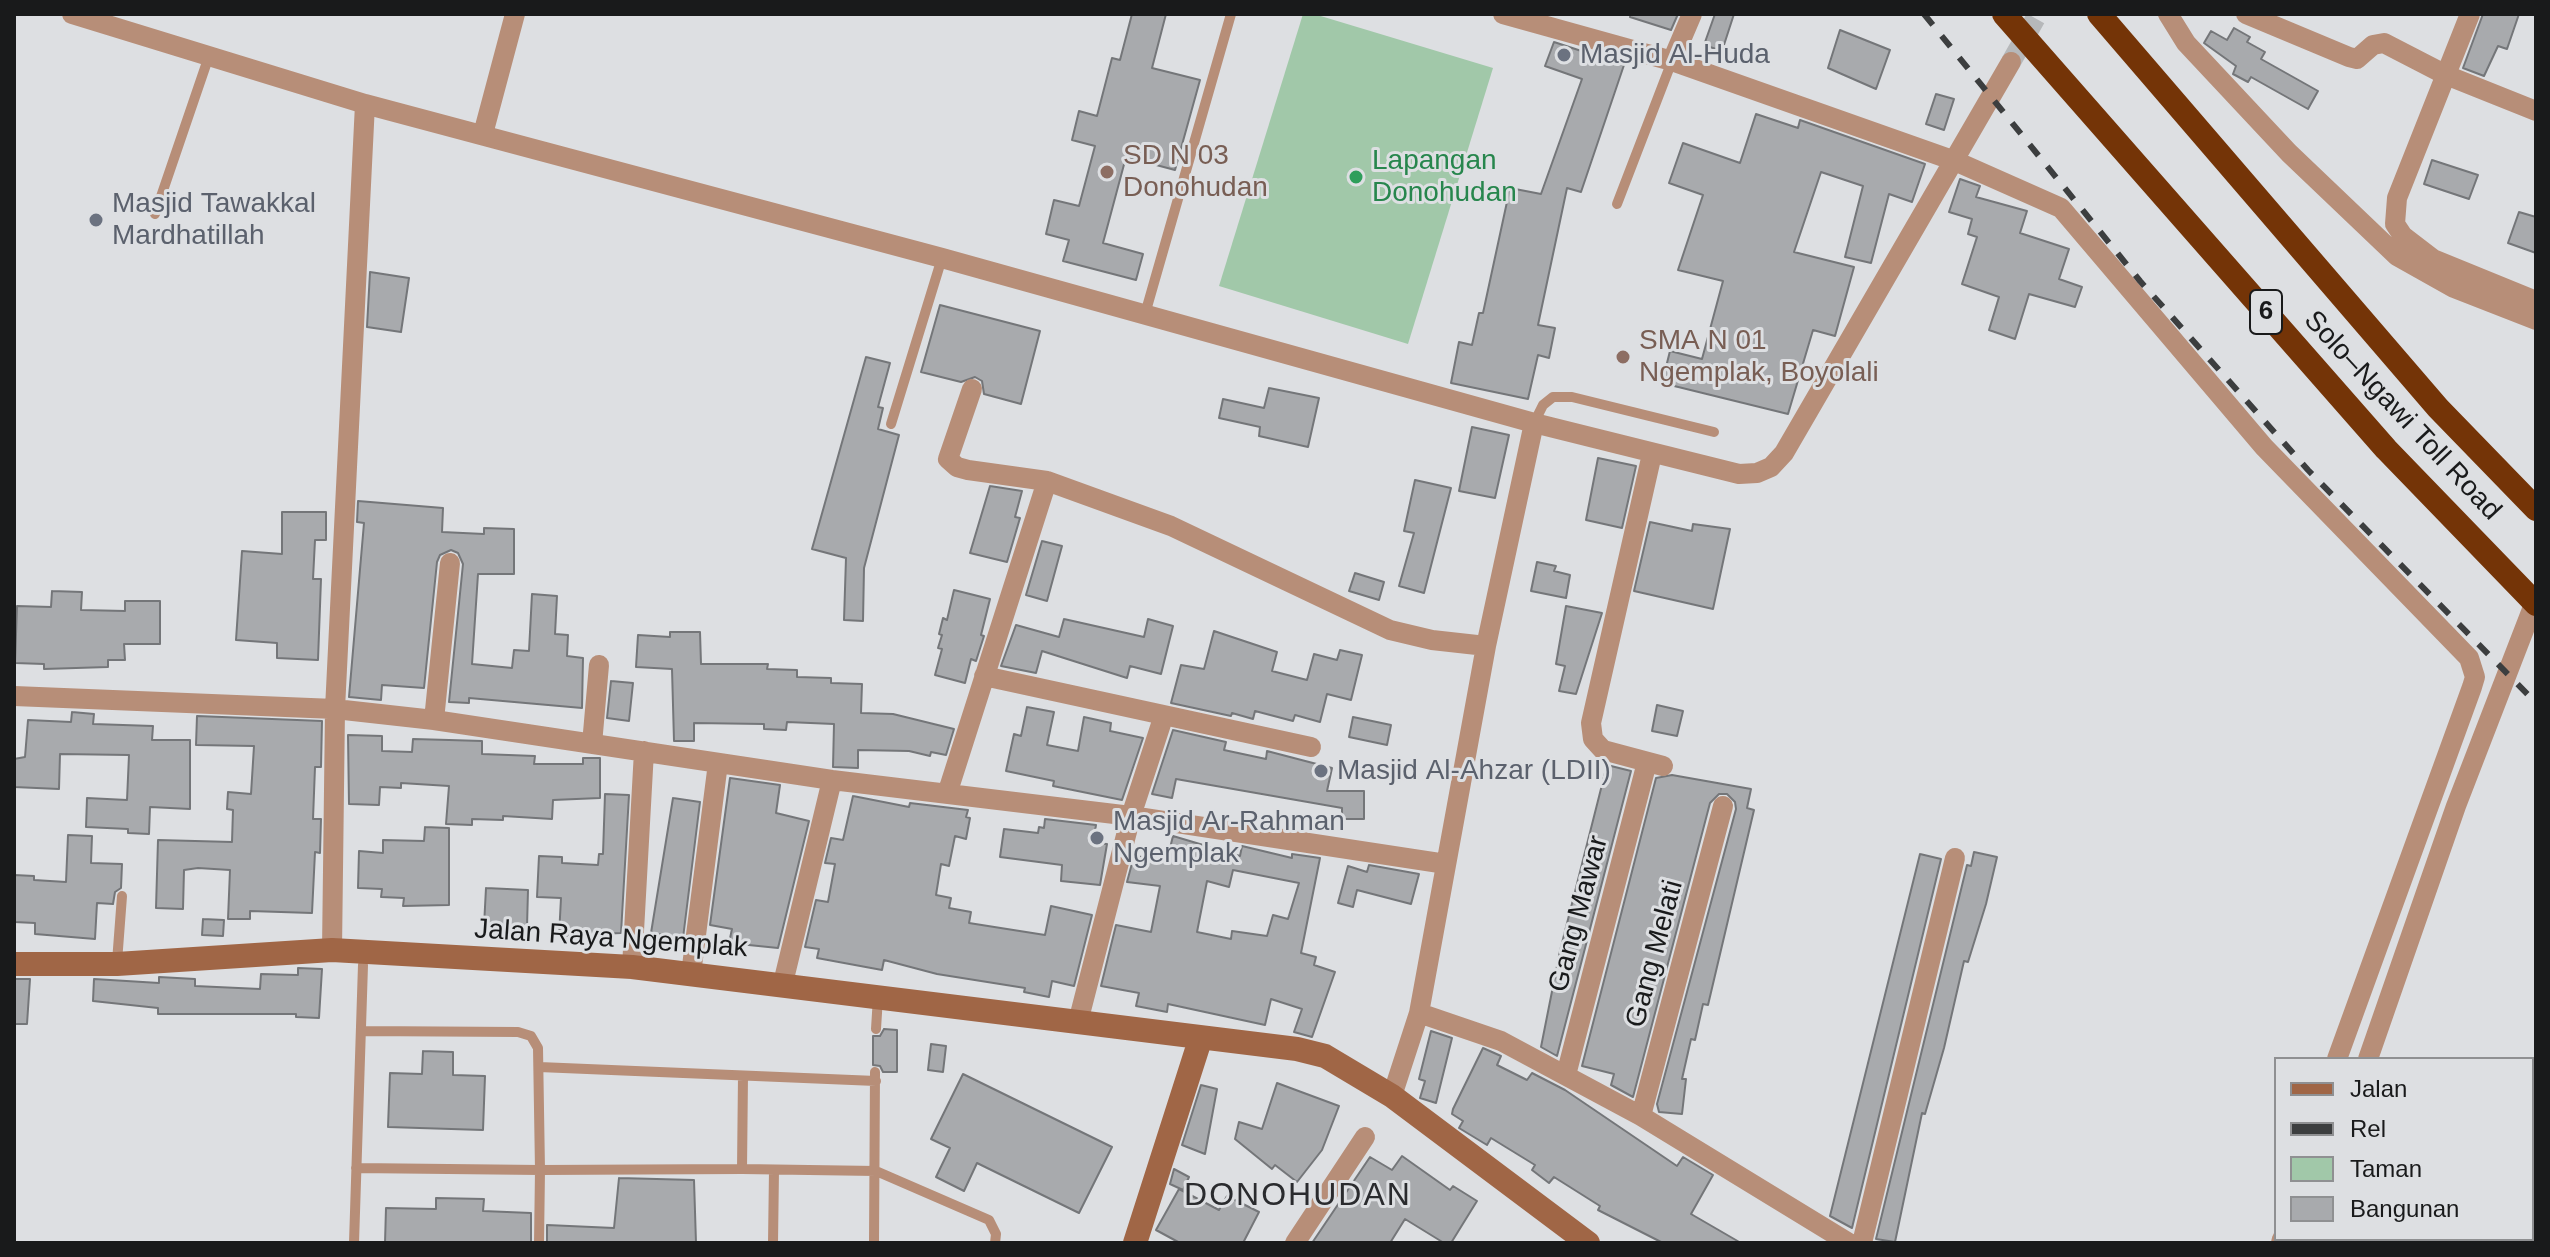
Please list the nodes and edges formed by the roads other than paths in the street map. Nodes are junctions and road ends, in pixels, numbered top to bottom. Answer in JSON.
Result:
{"nodes":[{"id":1,"x":72,"y":14,"type":"edge"},
{"id":2,"x":515,"y":14,"type":"edge"},
{"id":3,"x":1231,"y":14,"type":"edge"},
{"id":4,"x":1503,"y":14,"type":"edge"},
{"id":5,"x":1692,"y":14,"type":"edge"},
{"id":6,"x":2004,"y":14,"type":"edge"},
{"id":7,"x":2099,"y":14,"type":"edge"},
{"id":8,"x":2168,"y":14,"type":"edge"},
{"id":9,"x":2246,"y":14,"type":"edge"},
{"id":10,"x":2470,"y":14,"type":"edge"},
{"id":11,"x":209,"y":56,"type":"junction"},
{"id":12,"x":1672,"y":61,"type":"junction"},
{"id":13,"x":2011,"y":62,"type":"tunnel mouth"},
{"id":14,"x":2446,"y":75,"type":"junction"},
{"id":15,"x":365,"y":104,"type":"junction"},
{"id":16,"x":2536,"y":111,"type":"edge"},
{"id":17,"x":483,"y":134,"type":"junction"},
{"id":18,"x":1955,"y":161,"type":"junction"},
{"id":19,"x":1617,"y":204,"type":"dead end"},
{"id":20,"x":155,"y":214,"type":"dead end"},
{"id":21,"x":942,"y":258,"type":"junction"},
{"id":22,"x":2536,"y":301,"type":"edge"},
{"id":23,"x":1145,"y":314,"type":"junction"},
{"id":24,"x":2536,"y":320,"type":"edge"},
{"id":25,"x":972,"y":389,"type":"dead end"},
{"id":26,"x":1534,"y":423,"type":"junction"},
{"id":27,"x":891,"y":424,"type":"dead end"},
{"id":28,"x":1714,"y":432,"type":"dead end"},
{"id":29,"x":1652,"y":454,"type":"junction"},
{"id":30,"x":1047,"y":481,"type":"junction"},
{"id":31,"x":2536,"y":509,"type":"edge"},
{"id":32,"x":450,"y":563,"type":"dead end"},
{"id":33,"x":2536,"y":602,"type":"edge"},
{"id":34,"x":1486,"y":646,"type":"junction"},
{"id":35,"x":599,"y":665,"type":"dead end"},
{"id":36,"x":984,"y":676,"type":"junction"},
{"id":37,"x":14,"y":696,"type":"edge"},
{"id":38,"x":335,"y":709,"type":"junction"},
{"id":39,"x":1163,"y":718,"type":"junction"},
{"id":40,"x":434,"y":720,"type":"junction"},
{"id":41,"x":592,"y":744,"type":"junction"},
{"id":42,"x":1311,"y":747,"type":"dead end"},
{"id":43,"x":644,"y":751,"type":"junction"},
{"id":44,"x":718,"y":763,"type":"junction"},
{"id":45,"x":832,"y":780,"type":"junction"},
{"id":46,"x":948,"y":791,"type":"junction"},
{"id":47,"x":1723,"y":806,"type":"dead end"},
{"id":48,"x":1131,"y":816,"type":"junction"},
{"id":49,"x":1955,"y":858,"type":"dead end"},
{"id":50,"x":1446,"y":864,"type":"junction"},
{"id":51,"x":122,"y":896,"type":"dead end"},
{"id":52,"x":332,"y":950,"type":"junction"},
{"id":53,"x":14,"y":964,"type":"edge"},
{"id":54,"x":117,"y":964,"type":"junction"},
{"id":55,"x":363,"y":965,"type":"dead end"},
{"id":56,"x":632,"y":967,"type":"junction"},
{"id":57,"x":691,"y":974,"type":"junction"},
{"id":58,"x":783,"y":983,"type":"junction"},
{"id":59,"x":878,"y":995,"type":"junction"},
{"id":60,"x":1419,"y":1013,"type":"junction"},
{"id":61,"x":1078,"y":1022,"type":"junction"},
{"id":62,"x":876,"y":1029,"type":"dead end"},
{"id":63,"x":361,"y":1031,"type":"junction"},
{"id":64,"x":1201,"y":1037,"type":"junction"},
{"id":65,"x":2338,"y":1057,"type":"edge"},
{"id":66,"x":2369,"y":1057,"type":"edge"},
{"id":67,"x":539,"y":1067,"type":"junction"},
{"id":68,"x":1566,"y":1075,"type":"junction"},
{"id":69,"x":743,"y":1076,"type":"junction"},
{"id":70,"x":1392,"y":1096,"type":"junction"},
{"id":71,"x":1641,"y":1116,"type":"junction"},
{"id":72,"x":1365,"y":1137,"type":"dead end"},
{"id":73,"x":356,"y":1168,"type":"junction"},
{"id":74,"x":742,"y":1169,"type":"junction"},
{"id":75,"x":540,"y":1170,"type":"junction"},
{"id":76,"x":774,"y":1170,"type":"junction"},
{"id":77,"x":876,"y":1171,"type":"junction"},
{"id":78,"x":1138,"y":1242,"type":"edge"},
{"id":79,"x":354,"y":1243,"type":"edge"},
{"id":80,"x":539,"y":1243,"type":"edge"},
{"id":81,"x":773,"y":1243,"type":"edge"},
{"id":82,"x":874,"y":1243,"type":"edge"},
{"id":83,"x":995,"y":1243,"type":"edge"},
{"id":84,"x":1295,"y":1243,"type":"edge"},
{"id":85,"x":1588,"y":1243,"type":"edge"},
{"id":86,"x":1849,"y":1243,"type":"edge"},
{"id":87,"x":1862,"y":1243,"type":"edge"}],
"edges":[{"from":1,"to":11,"type":"street"},
{"from":2,"to":17,"type":"street"},
{"from":3,"to":23,"type":"lane"},
{"from":4,"to":12,"type":"street"},
{"from":5,"to":12,"type":"street"},
{"from":6,"to":33,"type":"highway","name":"Solo–Ngawi Toll Road","number":"6"},
{"from":7,"to":31,"type":"highway","name":"Solo–Ngawi Toll Road","number":"6"},
{"from":8,"to":24,"type":"street"},
{"from":9,"to":14,"type":"street"},
{"from":10,"to":14,"type":"street"},
{"from":11,"to":15,"type":"street"},
{"from":11,"to":20,"type":"lane"},
{"from":12,"to":18,"type":"street"},
{"from":12,"to":19,"type":"lane"},
{"from":13,"to":18,"type":"street"},
{"from":14,"to":16,"type":"street"},
{"from":14,"to":22,"type":"street"},
{"from":15,"to":17,"type":"street"},
{"from":15,"to":38,"type":"street"},
{"from":17,"to":21,"type":"street"},
{"from":18,"to":29,"type":"street"},
{"from":18,"to":65,"type":"street"},
{"from":21,"to":23,"type":"street"},
{"from":21,"to":27,"type":"lane"},
{"from":23,"to":26,"type":"street"},
{"from":25,"to":30,"type":"street"},
{"from":26,"to":28,"type":"lane"},
{"from":26,"to":29,"type":"street"},
{"from":26,"to":34,"type":"street"},
{"from":29,"to":68,"type":"street","name":"Gang Mawar"},
{"from":30,"to":34,"type":"street"},
{"from":30,"to":36,"type":"street"},
{"from":32,"to":40,"type":"street"},
{"from":33,"to":66,"type":"street"},
{"from":34,"to":50,"type":"street"},
{"from":35,"to":41,"type":"street"},
{"from":36,"to":39,"type":"street"},
{"from":36,"to":46,"type":"street"},
{"from":37,"to":38,"type":"street"},
{"from":38,"to":40,"type":"street"},
{"from":38,"to":52,"type":"street"},
{"from":39,"to":42,"type":"street"},
{"from":39,"to":48,"type":"street"},
{"from":40,"to":41,"type":"street"},
{"from":41,"to":43,"type":"street"},
{"from":43,"to":44,"type":"street"},
{"from":43,"to":56,"type":"street"},
{"from":44,"to":45,"type":"street"},
{"from":44,"to":57,"type":"street"},
{"from":45,"to":46,"type":"street"},
{"from":45,"to":58,"type":"street"},
{"from":46,"to":48,"type":"street"},
{"from":47,"to":71,"type":"street","name":"Gang Melati"},
{"from":48,"to":50,"type":"street"},
{"from":48,"to":61,"type":"street"},
{"from":49,"to":87,"type":"street"},
{"from":50,"to":60,"type":"street"},
{"from":51,"to":54,"type":"lane"},
{"from":52,"to":54,"type":"main road","name":"Jalan Raya Ngemplak"},
{"from":52,"to":56,"type":"main road","name":"Jalan Raya Ngemplak"},
{"from":53,"to":54,"type":"main road","name":"Jalan Raya Ngemplak"},
{"from":55,"to":63,"type":"lane"},
{"from":56,"to":57,"type":"main road","name":"Jalan Raya Ngemplak"},
{"from":57,"to":58,"type":"main road","name":"Jalan Raya Ngemplak"},
{"from":58,"to":59,"type":"main road","name":"Jalan Raya Ngemplak"},
{"from":59,"to":61,"type":"main road","name":"Jalan Raya Ngemplak"},
{"from":59,"to":62,"type":"lane"},
{"from":60,"to":68,"type":"street"},
{"from":60,"to":70,"type":"street"},
{"from":61,"to":64,"type":"main road","name":"Jalan Raya Ngemplak"},
{"from":63,"to":67,"type":"lane"},
{"from":63,"to":73,"type":"lane"},
{"from":64,"to":70,"type":"main road","name":"Jalan Raya Ngemplak"},
{"from":64,"to":78,"type":"main road"},
{"from":67,"to":69,"type":"lane"},
{"from":67,"to":75,"type":"lane"},
{"from":68,"to":71,"type":"street"},
{"from":69,"to":74,"type":"lane"},
{"from":69,"to":77,"type":"lane"},
{"from":70,"to":85,"type":"main road","name":"Jalan Raya Ngemplak"},
{"from":71,"to":86,"type":"street"},
{"from":72,"to":84,"type":"street"},
{"from":73,"to":75,"type":"lane"},
{"from":73,"to":79,"type":"lane"},
{"from":74,"to":75,"type":"lane"},
{"from":74,"to":76,"type":"lane"},
{"from":75,"to":80,"type":"lane"},
{"from":76,"to":77,"type":"lane"},
{"from":76,"to":81,"type":"lane"},
{"from":77,"to":82,"type":"lane"},
{"from":77,"to":83,"type":"lane"}]}
